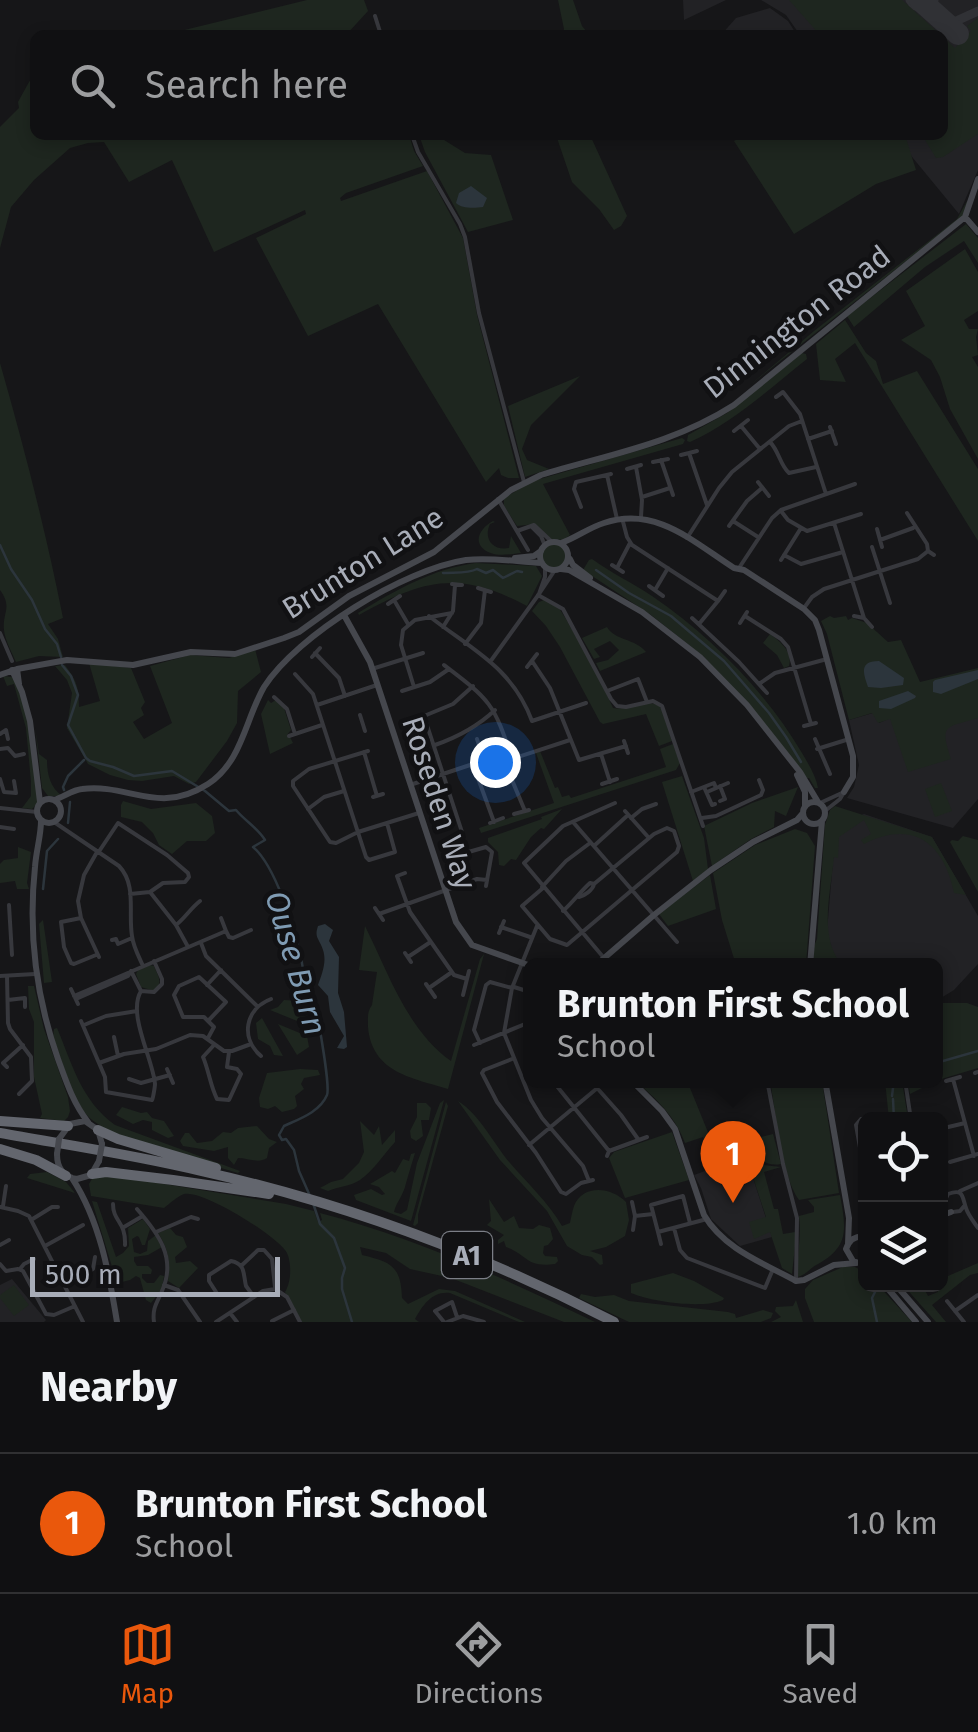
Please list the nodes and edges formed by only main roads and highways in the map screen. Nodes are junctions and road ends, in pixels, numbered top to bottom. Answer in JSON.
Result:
{"nodes":[{"id":1,"x":0,"y":1121,"type":"edge"},
{"id":2,"x":69,"y":1125,"type":"road end"},
{"id":3,"x":93,"y":1126,"type":"road end"},
{"id":4,"x":0,"y":1136,"type":"edge"},
{"id":5,"x":0,"y":1149,"type":"edge"},
{"id":6,"x":91,"y":1174,"type":"road end"},
{"id":7,"x":69,"y":1177,"type":"road end"},
{"id":8,"x":272,"y":1192,"type":"junction"},
{"id":9,"x":314,"y":1204,"type":"junction"},
{"id":10,"x":601,"y":1322,"type":"edge"},
{"id":11,"x":614,"y":1322,"type":"edge"}],
"edges":[{"from":1,"to":2,"type":"highway"},
{"from":3,"to":8,"type":"highway","number":"A1"},
{"from":4,"to":8,"type":"highway","number":"A1"},
{"from":5,"to":7,"type":"highway"},
{"from":6,"to":8,"type":"highway","number":"A1"},
{"from":8,"to":9,"type":"highway","number":"A1"},
{"from":9,"to":10,"type":"highway","number":"A1"},
{"from":9,"to":11,"type":"highway","number":"A1"}]}
